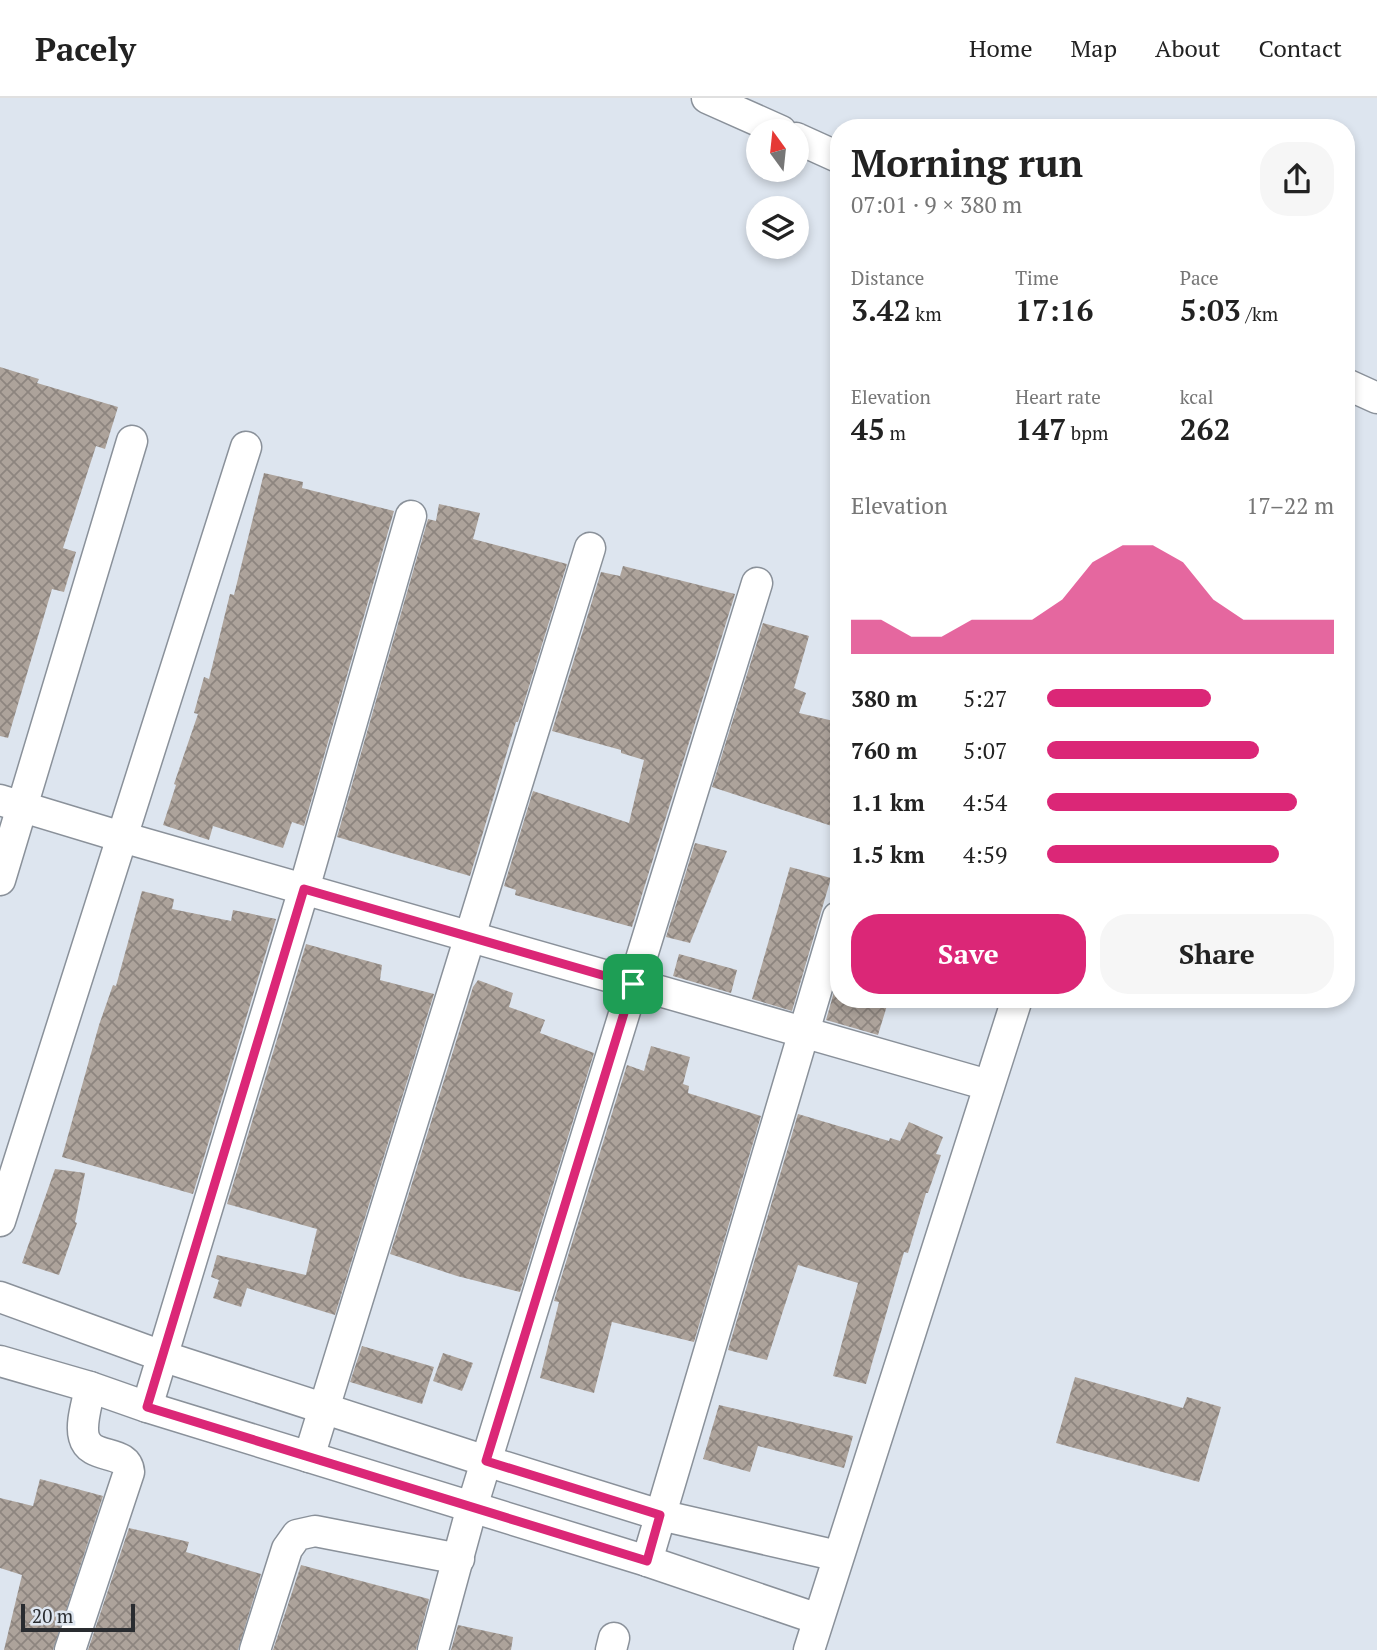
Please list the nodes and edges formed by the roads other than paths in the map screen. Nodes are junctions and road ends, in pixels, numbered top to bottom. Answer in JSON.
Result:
{"nodes":[{"id":1,"x":707,"y":98,"type":"edge"},
{"id":2,"x":754,"y":119,"type":"edge"},
{"id":3,"x":809,"y":144,"type":"edge"},
{"id":4,"x":830,"y":153,"type":"edge"},
{"id":5,"x":1355,"y":388,"type":"edge"},
{"id":6,"x":1377,"y":398,"type":"edge"},
{"id":7,"x":132,"y":441,"type":"dead end"},
{"id":8,"x":246,"y":447,"type":"dead end"},
{"id":9,"x":411,"y":516,"type":"dead end"},
{"id":10,"x":590,"y":548,"type":"dead end"},
{"id":11,"x":757,"y":583,"type":"dead end"},
{"id":12,"x":11,"y":803,"type":"edge"},
{"id":13,"x":122,"y":837,"type":"junction"},
{"id":14,"x":0,"y":880,"type":"edge"},
{"id":15,"x":304,"y":889,"type":"junction"},
{"id":16,"x":469,"y":937,"type":"junction"},
{"id":17,"x":830,"y":944,"type":"edge"},
{"id":18,"x":633,"y":984,"type":"junction"},
{"id":19,"x":1014,"y":1008,"type":"edge"},
{"id":20,"x":804,"y":1032,"type":"junction"},
{"id":21,"x":988,"y":1085,"type":"junction"},
{"id":22,"x":0,"y":1221,"type":"edge"},
{"id":23,"x":0,"y":1297,"type":"edge"},
{"id":24,"x":162,"y":1356,"type":"junction"},
{"id":25,"x":0,"y":1362,"type":"edge"},
{"id":26,"x":90,"y":1387,"type":"junction"},
{"id":27,"x":147,"y":1407,"type":"junction"},
{"id":28,"x":323,"y":1410,"type":"junction"},
{"id":29,"x":309,"y":1457,"type":"junction"},
{"id":30,"x":486,"y":1461,"type":"junction"},
{"id":31,"x":472,"y":1507,"type":"junction"},
{"id":32,"x":660,"y":1515,"type":"junction"},
{"id":33,"x":838,"y":1556,"type":"junction"},
{"id":34,"x":459,"y":1559,"type":"junction"},
{"id":35,"x":647,"y":1561,"type":"junction"},
{"id":36,"x":818,"y":1619,"type":"junction"},
{"id":37,"x":70,"y":1650,"type":"edge"},
{"id":38,"x":255,"y":1650,"type":"edge"},
{"id":39,"x":433,"y":1650,"type":"edge"},
{"id":40,"x":809,"y":1650,"type":"edge"}],
"edges":[{"from":1,"to":2,"type":"street"},
{"from":3,"to":4,"type":"street"},
{"from":5,"to":6,"type":"street"},
{"from":7,"to":12,"type":"street"},
{"from":8,"to":13,"type":"street"},
{"from":9,"to":15,"type":"street"},
{"from":10,"to":16,"type":"street"},
{"from":11,"to":18,"type":"street"},
{"from":12,"to":13,"type":"street"},
{"from":12,"to":14,"type":"street"},
{"from":13,"to":15,"type":"street"},
{"from":13,"to":22,"type":"street"},
{"from":15,"to":16,"type":"street"},
{"from":15,"to":24,"type":"street"},
{"from":16,"to":18,"type":"street"},
{"from":16,"to":28,"type":"street"},
{"from":17,"to":20,"type":"street"},
{"from":18,"to":20,"type":"street"},
{"from":18,"to":30,"type":"street"},
{"from":19,"to":21,"type":"street"},
{"from":20,"to":21,"type":"street"},
{"from":20,"to":32,"type":"street"},
{"from":21,"to":33,"type":"street"},
{"from":23,"to":24,"type":"street"},
{"from":24,"to":27,"type":"street"},
{"from":24,"to":28,"type":"street"},
{"from":25,"to":26,"type":"street"},
{"from":26,"to":27,"type":"street"},
{"from":26,"to":37,"type":"street"},
{"from":27,"to":29,"type":"street"},
{"from":28,"to":29,"type":"street"},
{"from":28,"to":30,"type":"street"},
{"from":29,"to":31,"type":"street"},
{"from":30,"to":31,"type":"street"},
{"from":30,"to":32,"type":"street"},
{"from":31,"to":34,"type":"street"},
{"from":31,"to":35,"type":"street"},
{"from":32,"to":33,"type":"street"},
{"from":32,"to":35,"type":"street"},
{"from":33,"to":36,"type":"street"},
{"from":34,"to":38,"type":"street"},
{"from":34,"to":39,"type":"street"},
{"from":35,"to":36,"type":"street"},
{"from":36,"to":40,"type":"street"}]}
